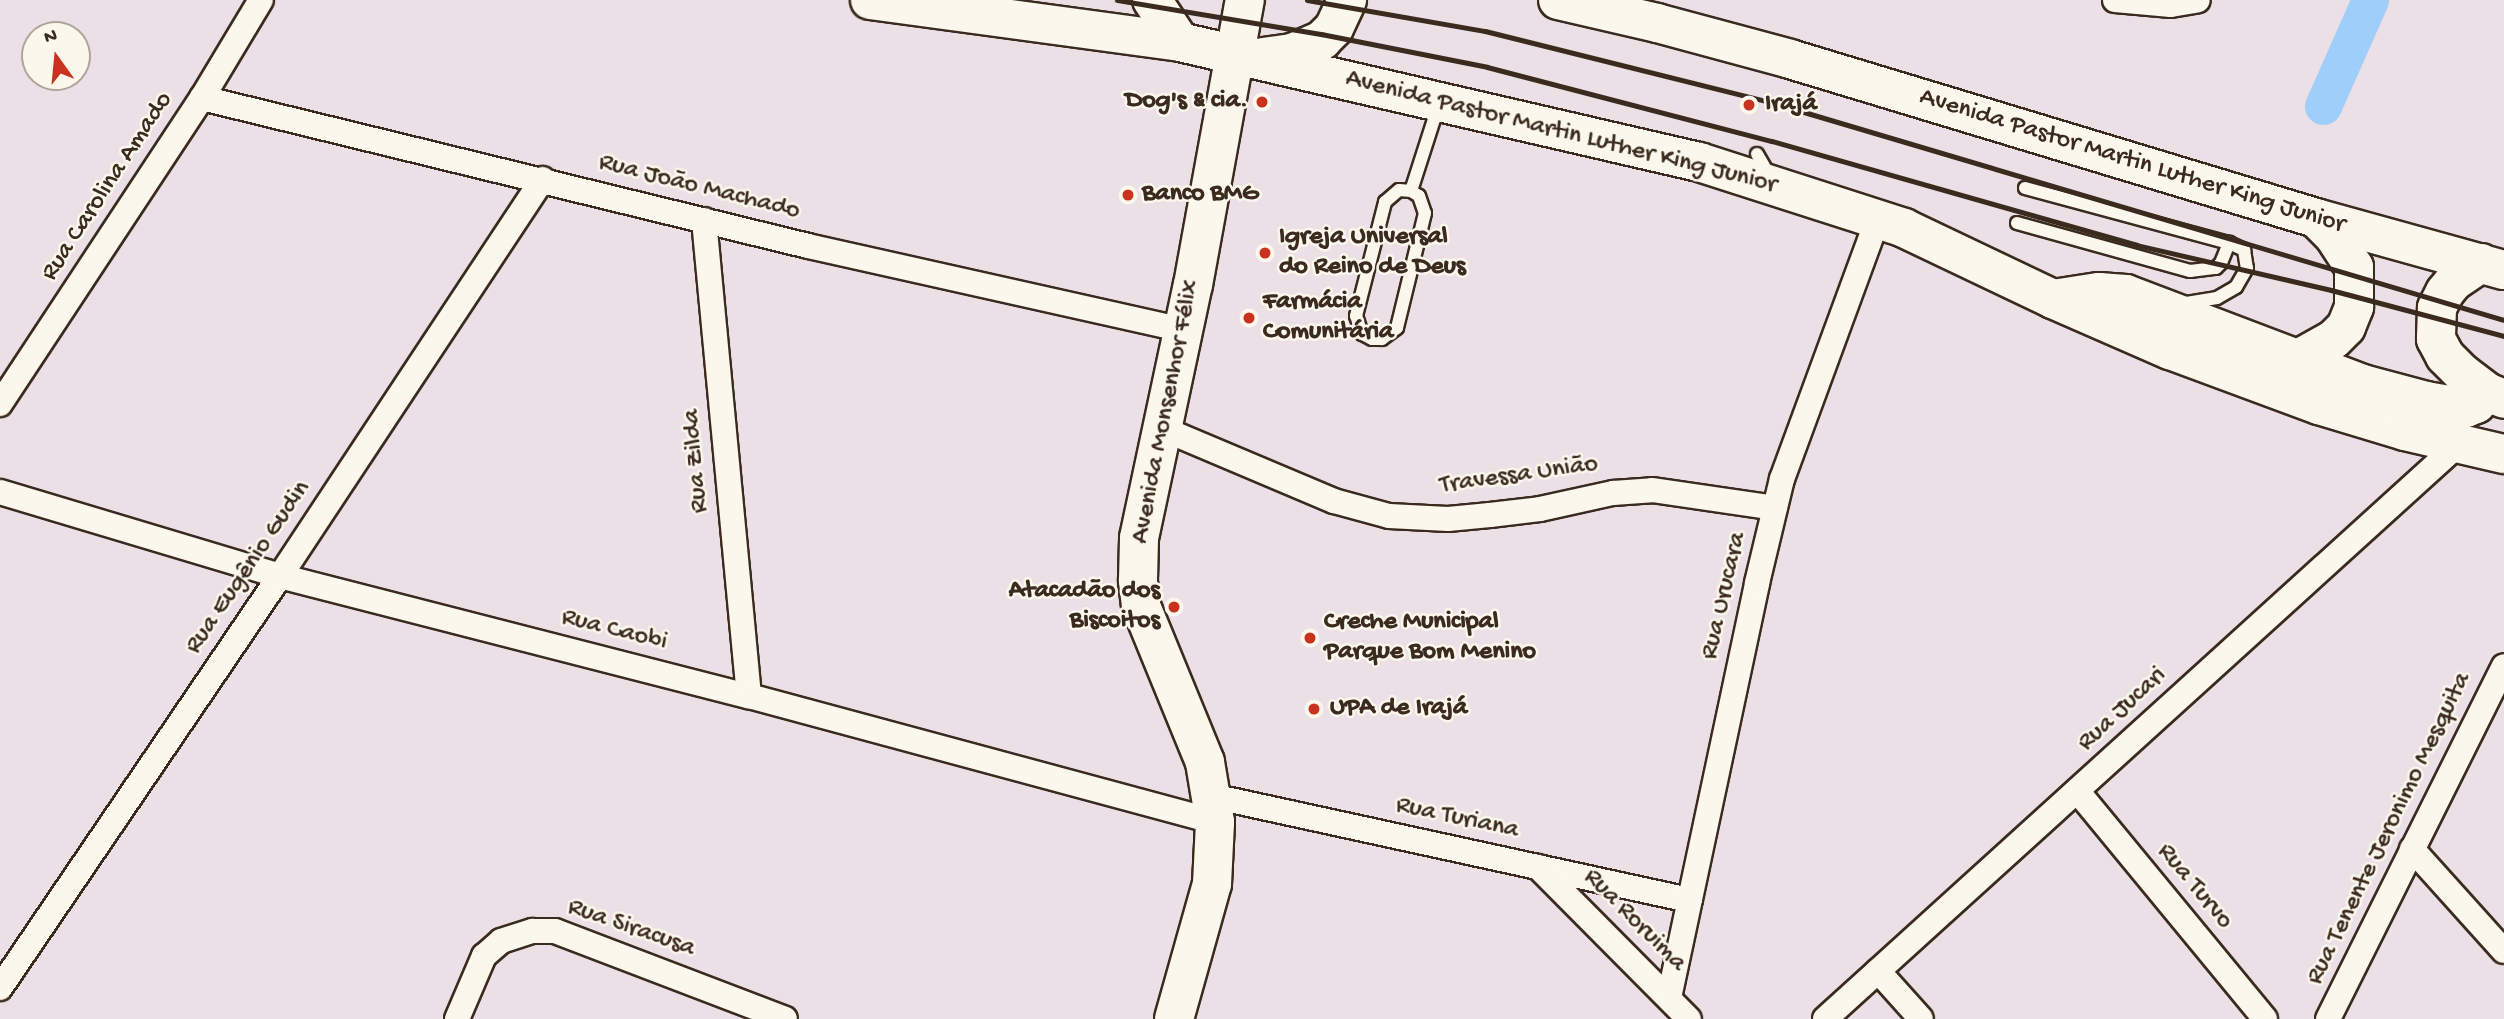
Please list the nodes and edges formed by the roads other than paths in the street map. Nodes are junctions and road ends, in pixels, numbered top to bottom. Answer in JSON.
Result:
{"nodes":[{"id":1,"x":261,"y":0,"type":"edge"},
{"id":2,"x":870,"y":0,"type":"edge"},
{"id":3,"x":1152,"y":0,"type":"edge"},
{"id":4,"x":1245,"y":0,"type":"edge"},
{"id":5,"x":1347,"y":0,"type":"edge"},
{"id":6,"x":1558,"y":0,"type":"edge"},
{"id":7,"x":2115,"y":0,"type":"edge"},
{"id":8,"x":2198,"y":0,"type":"edge"},
{"id":9,"x":1180,"y":42,"type":"junction"},
{"id":10,"x":1245,"y":56,"type":"junction"},
{"id":11,"x":202,"y":98,"type":"junction"},
{"id":12,"x":1440,"y":100,"type":"junction"},
{"id":13,"x":1757,"y":154,"type":"dead end"},
{"id":14,"x":544,"y":179,"type":"junction"},
{"id":15,"x":1779,"y":185,"type":"junction"},
{"id":16,"x":2025,"y":188,"type":"dead end"},
{"id":17,"x":1410,"y":191,"type":"junction"},
{"id":18,"x":1878,"y":218,"type":"junction"},
{"id":19,"x":2316,"y":218,"type":"junction"},
{"id":20,"x":704,"y":220,"type":"junction"},
{"id":21,"x":2017,"y":223,"type":"dead end"},
{"id":22,"x":2229,"y":243,"type":"junction"},
{"id":23,"x":2493,"y":267,"type":"edge"},
{"id":24,"x":2053,"y":299,"type":"junction"},
{"id":25,"x":2158,"y":305,"type":"junction"},
{"id":26,"x":1184,"y":330,"type":"junction"},
{"id":27,"x":2298,"y":359,"type":"junction"},
{"id":28,"x":2495,"y":395,"type":"edge"},
{"id":29,"x":0,"y":404,"type":"edge"},
{"id":30,"x":1161,"y":428,"type":"junction"},
{"id":31,"x":2460,"y":443,"type":"junction"},
{"id":32,"x":2504,"y":454,"type":"edge"},
{"id":33,"x":0,"y":492,"type":"edge"},
{"id":34,"x":1775,"y":508,"type":"junction"},
{"id":35,"x":280,"y":576,"type":"junction"},
{"id":36,"x":2504,"y":666,"type":"edge"},
{"id":37,"x":749,"y":696,"type":"junction"},
{"id":38,"x":2078,"y":792,"type":"junction"},
{"id":39,"x":1213,"y":809,"type":"junction"},
{"id":40,"x":2412,"y":849,"type":"junction"},
{"id":41,"x":1537,"y":866,"type":"junction"},
{"id":42,"x":1690,"y":900,"type":"junction"},
{"id":43,"x":2504,"y":951,"type":"edge"},
{"id":44,"x":1878,"y":971,"type":"junction"},
{"id":45,"x":0,"y":988,"type":"edge"},
{"id":46,"x":1669,"y":998,"type":"junction"},
{"id":47,"x":457,"y":1019,"type":"edge"},
{"id":48,"x":785,"y":1019,"type":"edge"},
{"id":49,"x":1174,"y":1019,"type":"edge"},
{"id":50,"x":1689,"y":1019,"type":"edge"},
{"id":51,"x":1825,"y":1019,"type":"edge"},
{"id":52,"x":1921,"y":1019,"type":"edge"},
{"id":53,"x":2265,"y":1019,"type":"edge"},
{"id":54,"x":2328,"y":1019,"type":"edge"}],
"edges":[{"from":1,"to":11,"type":"street","name":"Rua Carolina Amado"},
{"from":2,"to":9,"type":"main road","name":"Avenida Pastor Martin Luther King Junior"},
{"from":3,"to":9,"type":"main road"},
{"from":4,"to":10,"type":"main road","name":"Avenida Monsenhor Félix"},
{"from":5,"to":10,"type":"main road"},
{"from":6,"to":19,"type":"main road","name":"Avenida Pastor Martin Luther King Junior"},
{"from":7,"to":8,"type":"street"},
{"from":9,"to":10,"type":"main road","name":"Avenida Pastor Martin Luther King Junior"},
{"from":10,"to":12,"type":"main road","name":"Avenida Pastor Martin Luther King Junior"},
{"from":10,"to":26,"type":"main road","name":"Avenida Monsenhor Félix"},
{"from":11,"to":14,"type":"street","name":"Rua João Machado"},
{"from":11,"to":29,"type":"street","name":"Rua Carolina Amado"},
{"from":12,"to":15,"type":"main road","name":"Avenida Pastor Martin Luther King Junior"},
{"from":12,"to":17,"type":"lane"},
{"from":13,"to":15,"type":"lane"},
{"from":14,"to":20,"type":"street","name":"Rua João Machado"},
{"from":14,"to":35,"type":"street","name":"Rua Eugênio Gudin"},
{"from":15,"to":18,"type":"main road","name":"Avenida Pastor Martin Luther King Junior"},
{"from":16,"to":22,"type":"lane"},
{"from":17,"to":17,"type":"lane"},
{"from":18,"to":24,"type":"main road","name":"Avenida Pastor Martin Luther King Junior"},
{"from":18,"to":34,"type":"street","name":"Rua Urucara"},
{"from":19,"to":23,"type":"main road","name":"Avenida Pastor Martin Luther King Junior"},
{"from":19,"to":27,"type":"main road"},
{"from":20,"to":26,"type":"street","name":"Rua João Machado"},
{"from":20,"to":37,"type":"street","name":"Rua Zilda"},
{"from":21,"to":22,"type":"lane"},
{"from":22,"to":25,"type":"lane"},
{"from":23,"to":28,"type":"main road"},
{"from":24,"to":25,"type":"main road"},
{"from":24,"to":31,"type":"main road","name":"Avenida Pastor Martin Luther King Junior"},
{"from":25,"to":27,"type":"main road"},
{"from":26,"to":30,"type":"main road","name":"Avenida Monsenhor Félix"},
{"from":27,"to":28,"type":"main road"},
{"from":30,"to":34,"type":"street","name":"Travessa União"},
{"from":30,"to":39,"type":"main road","name":"Avenida Monsenhor Félix"},
{"from":31,"to":32,"type":"main road","name":"Avenida Pastor Martin Luther King Junior"},
{"from":31,"to":38,"type":"street","name":"Rua Jucari"},
{"from":33,"to":35,"type":"street","name":"Rua Caobi"},
{"from":34,"to":42,"type":"street","name":"Rua Urucara"},
{"from":35,"to":37,"type":"street","name":"Rua Caobi"},
{"from":35,"to":45,"type":"street","name":"Rua Eugênio Gudin"},
{"from":36,"to":40,"type":"street","name":"Rua Tenente Jeronimo Mesquita"},
{"from":37,"to":39,"type":"street","name":"Rua Caobi"},
{"from":38,"to":44,"type":"street","name":"Rua Jucari"},
{"from":38,"to":53,"type":"street","name":"Rua Turvo"},
{"from":39,"to":41,"type":"street","name":"Rua Turiana"},
{"from":39,"to":49,"type":"main road","name":"Avenida Monsenhor Félix"},
{"from":40,"to":43,"type":"street"},
{"from":40,"to":54,"type":"street","name":"Rua Tenente Jeronimo Mesquita"},
{"from":41,"to":42,"type":"street","name":"Rua Turiana"},
{"from":41,"to":46,"type":"street","name":"Rua Roruima"},
{"from":42,"to":46,"type":"street","name":"Rua Urucara"},
{"from":44,"to":51,"type":"street","name":"Rua Jucari"},
{"from":44,"to":52,"type":"street"},
{"from":46,"to":50,"type":"street","name":"Rua Roruima"},
{"from":47,"to":48,"type":"street","name":"Rua Siracusa"}]}
